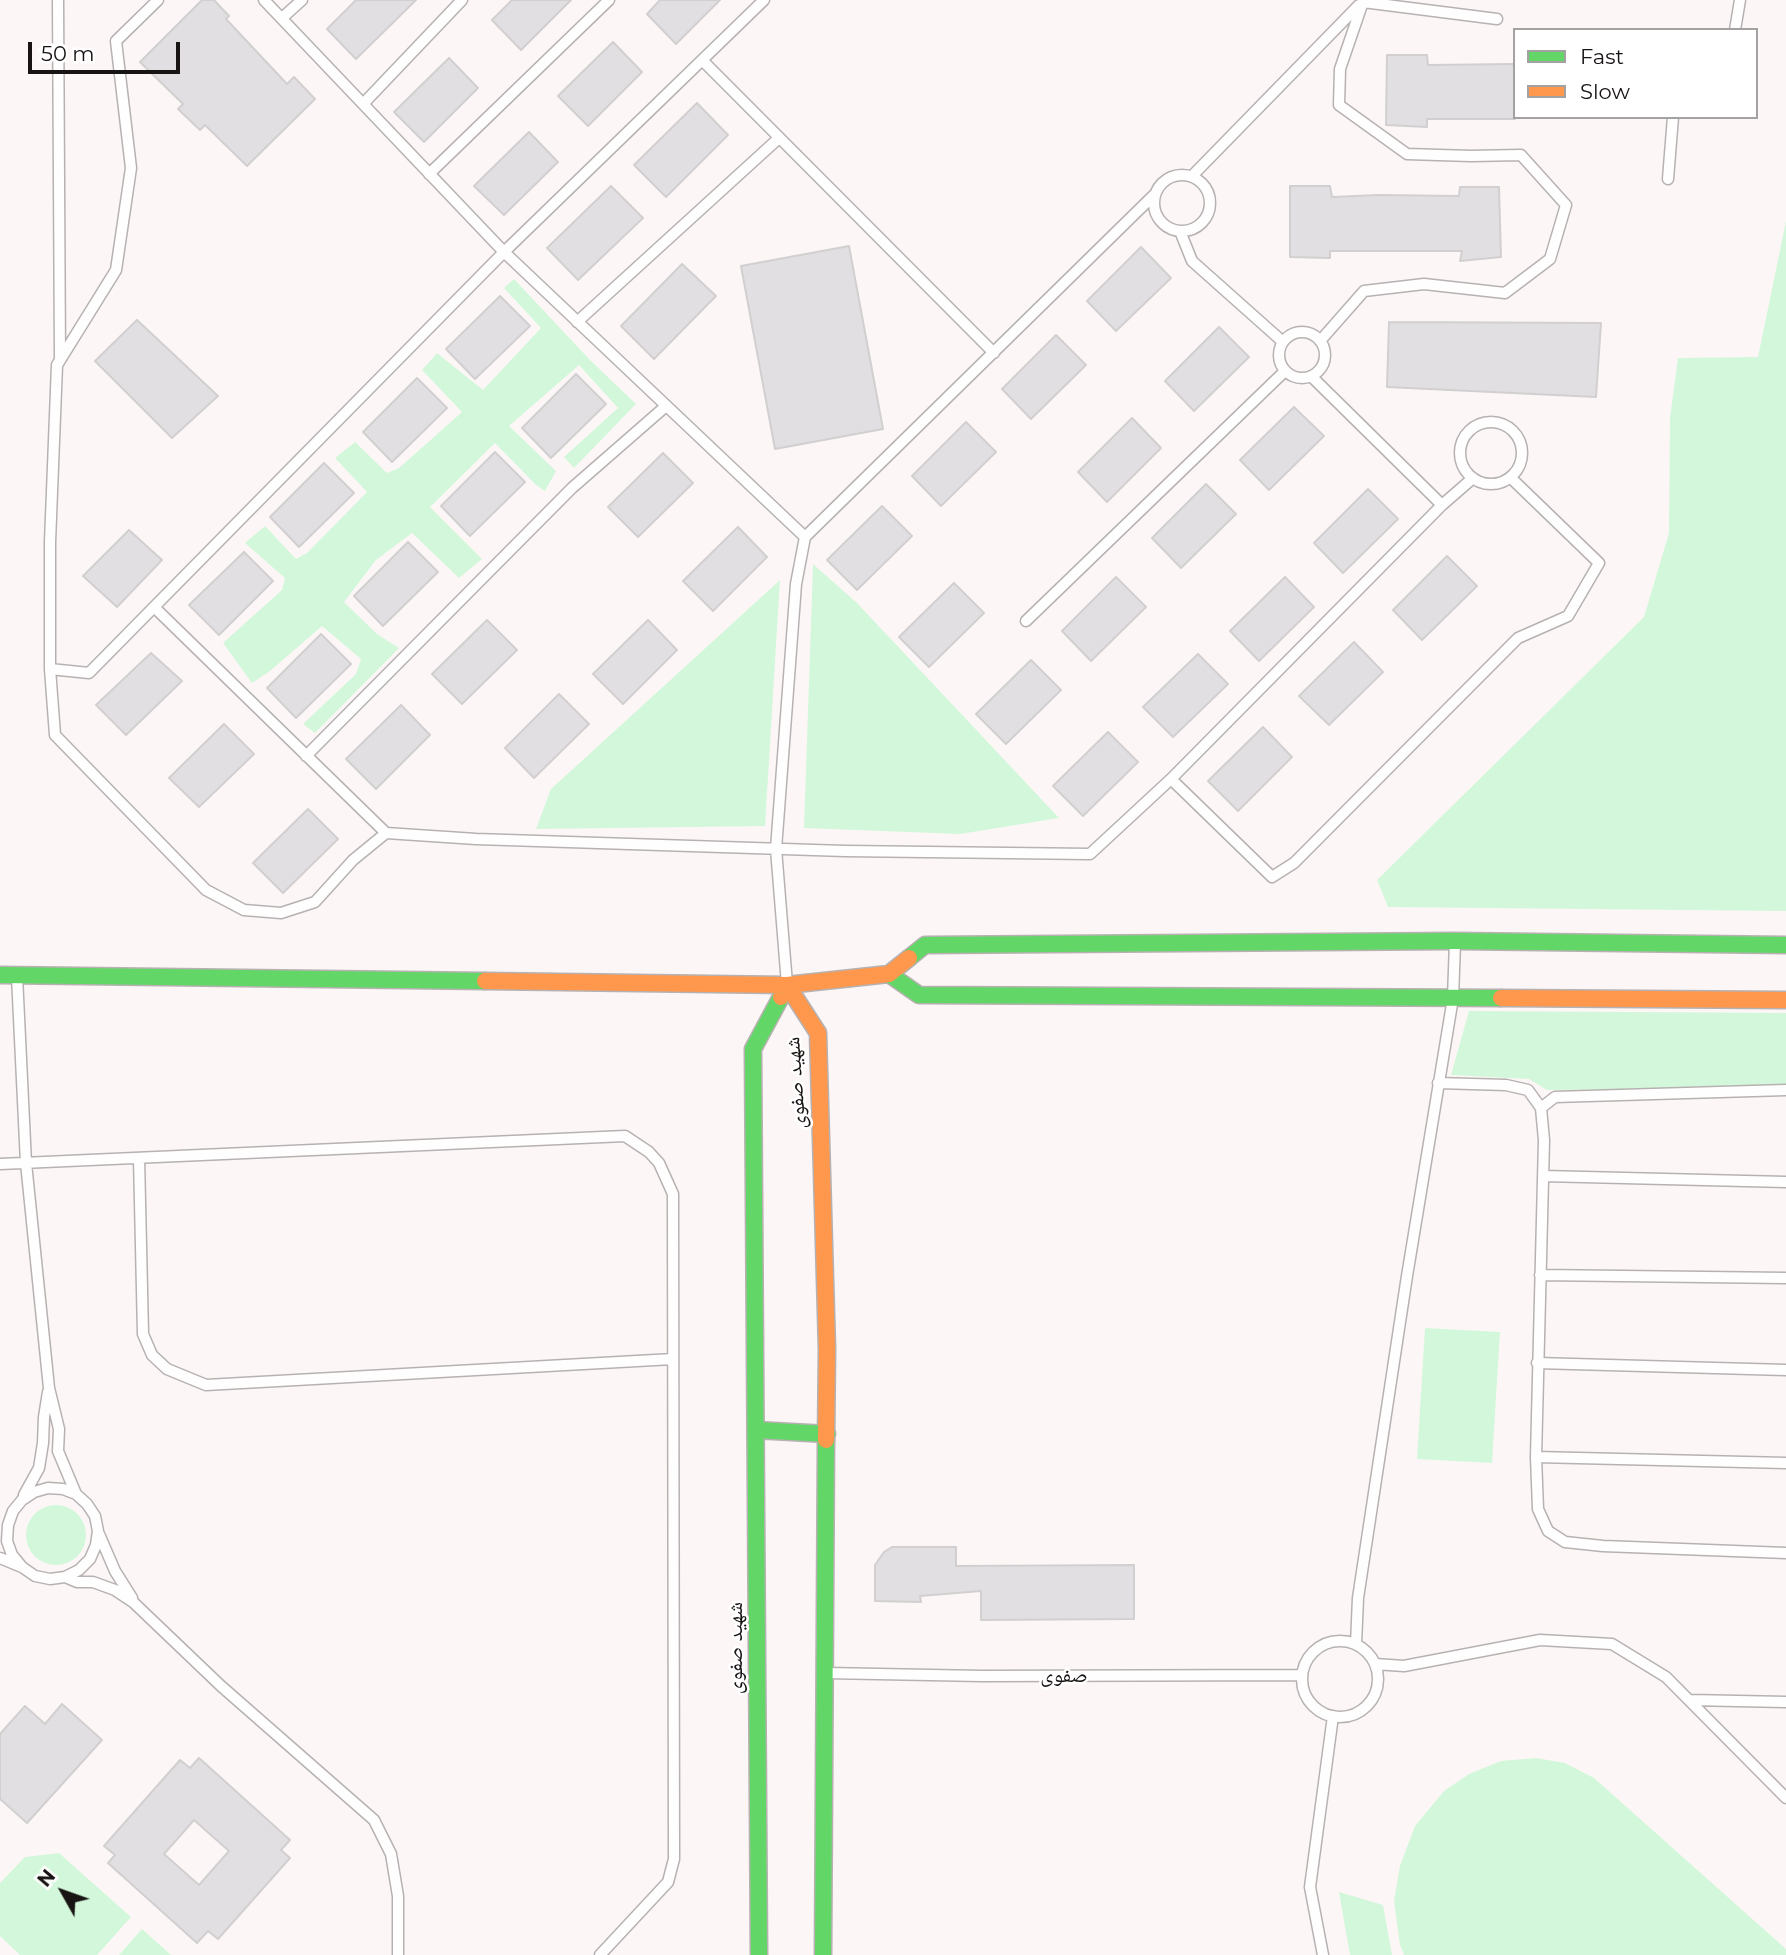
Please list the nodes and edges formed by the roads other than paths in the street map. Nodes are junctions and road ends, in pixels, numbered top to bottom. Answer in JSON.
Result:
{"nodes":[{"id":1,"x":58,"y":0,"type":"edge"},
{"id":2,"x":158,"y":0,"type":"edge"},
{"id":3,"x":264,"y":0,"type":"edge"},
{"id":4,"x":302,"y":0,"type":"edge"},
{"id":5,"x":462,"y":0,"type":"edge"},
{"id":6,"x":609,"y":0,"type":"edge"},
{"id":7,"x":764,"y":0,"type":"edge"},
{"id":8,"x":1740,"y":0,"type":"edge"},
{"id":9,"x":1364,"y":1,"type":"edge"},
{"id":10,"x":282,"y":18,"type":"junction"},
{"id":11,"x":1497,"y":19,"type":"dead end"},
{"id":12,"x":1735,"y":28,"type":"edge"},
{"id":13,"x":702,"y":60,"type":"junction"},
{"id":14,"x":363,"y":104,"type":"junction"},
{"id":15,"x":1673,"y":119,"type":"edge"},
{"id":16,"x":779,"y":138,"type":"junction"},
{"id":17,"x":429,"y":174,"type":"junction"},
{"id":18,"x":1192,"y":176,"type":"junction"},
{"id":19,"x":1668,"y":179,"type":"dead end"},
{"id":20,"x":1154,"y":195,"type":"junction"},
{"id":21,"x":1180,"y":231,"type":"junction"},
{"id":22,"x":504,"y":252,"type":"junction"},
{"id":23,"x":578,"y":322,"type":"junction"},
{"id":24,"x":1320,"y":341,"type":"junction"},
{"id":25,"x":1283,"y":342,"type":"junction"},
{"id":26,"x":994,"y":353,"type":"junction"},
{"id":27,"x":60,"y":361,"type":"junction"},
{"id":28,"x":1285,"y":371,"type":"junction"},
{"id":29,"x":1311,"y":376,"type":"junction"},
{"id":30,"x":666,"y":406,"type":"junction"},
{"id":31,"x":1473,"y":478,"type":"junction"},
{"id":32,"x":1511,"y":478,"type":"junction"},
{"id":33,"x":1442,"y":505,"type":"junction"},
{"id":34,"x":805,"y":537,"type":"junction"},
{"id":35,"x":154,"y":607,"type":"junction"},
{"id":36,"x":1026,"y":621,"type":"dead end"},
{"id":37,"x":50,"y":669,"type":"junction"},
{"id":38,"x":306,"y":755,"type":"junction"},
{"id":39,"x":1171,"y":779,"type":"junction"},
{"id":40,"x":386,"y":833,"type":"junction"},
{"id":41,"x":776,"y":849,"type":"junction"},
{"id":42,"x":1455,"y":941,"type":"junction"},
{"id":43,"x":1786,"y":945,"type":"edge"},
{"id":44,"x":889,"y":974,"type":"junction"},
{"id":45,"x":0,"y":975,"type":"edge"},
{"id":46,"x":17,"y":975,"type":"junction"},
{"id":47,"x":787,"y":985,"type":"junction"},
{"id":48,"x":1453,"y":998,"type":"junction"},
{"id":49,"x":1786,"y":1000,"type":"edge"},
{"id":50,"x":1437,"y":1083,"type":"junction"},
{"id":51,"x":1786,"y":1090,"type":"edge"},
{"id":52,"x":1541,"y":1108,"type":"junction"},
{"id":53,"x":139,"y":1158,"type":"junction"},
{"id":54,"x":26,"y":1163,"type":"junction"},
{"id":55,"x":0,"y":1164,"type":"edge"},
{"id":56,"x":1543,"y":1176,"type":"junction"},
{"id":57,"x":1786,"y":1182,"type":"edge"},
{"id":58,"x":1539,"y":1275,"type":"junction"},
{"id":59,"x":1786,"y":1278,"type":"edge"},
{"id":60,"x":673,"y":1359,"type":"junction"},
{"id":61,"x":1537,"y":1363,"type":"junction"},
{"id":62,"x":1786,"y":1370,"type":"edge"},
{"id":63,"x":48,"y":1388,"type":"junction"},
{"id":64,"x":756,"y":1430,"type":"junction"},
{"id":65,"x":827,"y":1434,"type":"junction"},
{"id":66,"x":1536,"y":1457,"type":"junction"},
{"id":67,"x":1786,"y":1463,"type":"edge"},
{"id":68,"x":76,"y":1494,"type":"junction"},
{"id":69,"x":22,"y":1500,"type":"junction"},
{"id":70,"x":4,"y":1526,"type":"edge"},
{"id":71,"x":98,"y":1531,"type":"junction"},
{"id":72,"x":1786,"y":1553,"type":"edge"},
{"id":73,"x":0,"y":1558,"type":"edge"},
{"id":74,"x":22,"y":1567,"type":"junction"},
{"id":75,"x":65,"y":1577,"type":"junction"},
{"id":76,"x":134,"y":1602,"type":"junction"},
{"id":77,"x":1356,"y":1644,"type":"junction"},
{"id":78,"x":1375,"y":1664,"type":"junction"},
{"id":79,"x":826,"y":1673,"type":"junction"},
{"id":80,"x":1302,"y":1675,"type":"junction"},
{"id":81,"x":1689,"y":1700,"type":"junction"},
{"id":82,"x":1786,"y":1702,"type":"edge"},
{"id":83,"x":1333,"y":1716,"type":"junction"},
{"id":84,"x":1786,"y":1798,"type":"edge"},
{"id":85,"x":398,"y":1955,"type":"edge"},
{"id":86,"x":600,"y":1955,"type":"edge"},
{"id":87,"x":759,"y":1955,"type":"edge"},
{"id":88,"x":823,"y":1955,"type":"edge"},
{"id":89,"x":1323,"y":1955,"type":"edge"}],
"edges":[{"from":1,"to":27,"type":"lane"},
{"from":2,"to":27,"type":"lane"},
{"from":3,"to":10,"type":"lane"},
{"from":4,"to":10,"type":"lane"},
{"from":5,"to":14,"type":"lane"},
{"from":6,"to":17,"type":"lane"},
{"from":7,"to":13,"type":"lane"},
{"from":8,"to":12,"type":"lane"},
{"from":9,"to":11,"type":"lane"},
{"from":9,"to":18,"type":"lane"},
{"from":9,"to":24,"type":"lane"},
{"from":10,"to":14,"type":"lane"},
{"from":13,"to":16,"type":"lane"},
{"from":13,"to":22,"type":"lane"},
{"from":14,"to":17,"type":"lane"},
{"from":15,"to":19,"type":"lane"},
{"from":16,"to":23,"type":"lane"},
{"from":16,"to":26,"type":"lane"},
{"from":17,"to":22,"type":"lane"},
{"from":18,"to":20,"type":"lane"},
{"from":18,"to":21,"type":"lane"},
{"from":20,"to":21,"type":"lane"},
{"from":20,"to":26,"type":"lane"},
{"from":21,"to":25,"type":"lane"},
{"from":22,"to":23,"type":"lane"},
{"from":22,"to":35,"type":"lane"},
{"from":23,"to":30,"type":"lane"},
{"from":24,"to":25,"type":"lane"},
{"from":24,"to":29,"type":"lane"},
{"from":25,"to":28,"type":"lane"},
{"from":26,"to":34,"type":"lane"},
{"from":27,"to":37,"type":"lane"},
{"from":28,"to":29,"type":"lane"},
{"from":28,"to":36,"type":"lane"},
{"from":29,"to":33,"type":"lane"},
{"from":30,"to":34,"type":"lane"},
{"from":30,"to":38,"type":"lane"},
{"from":31,"to":32,"type":"lane"},
{"from":31,"to":32,"type":"lane"},
{"from":31,"to":33,"type":"lane"},
{"from":32,"to":39,"type":"lane"},
{"from":33,"to":39,"type":"lane"},
{"from":34,"to":41,"type":"lane"},
{"from":35,"to":37,"type":"lane"},
{"from":35,"to":38,"type":"lane"},
{"from":37,"to":40,"type":"lane"},
{"from":38,"to":40,"type":"lane"},
{"from":39,"to":41,"type":"lane"},
{"from":40,"to":41,"type":"lane"},
{"from":41,"to":47,"type":"lane"},
{"from":42,"to":43,"type":"street"},
{"from":42,"to":44,"type":"street"},
{"from":42,"to":48,"type":"lane"},
{"from":44,"to":47,"type":"street"},
{"from":44,"to":48,"type":"street"},
{"from":45,"to":46,"type":"street"},
{"from":46,"to":47,"type":"street"},
{"from":46,"to":54,"type":"lane"},
{"from":47,"to":64,"type":"street","name":"شهید صفوی"},
{"from":47,"to":65,"type":"street","name":"شهید صفوی"},
{"from":48,"to":49,"type":"street"},
{"from":48,"to":50,"type":"lane"},
{"from":50,"to":52,"type":"lane"},
{"from":50,"to":77,"type":"lane"},
{"from":51,"to":52,"type":"lane"},
{"from":52,"to":56,"type":"lane"},
{"from":53,"to":54,"type":"lane"},
{"from":53,"to":60,"type":"lane"},
{"from":53,"to":60,"type":"lane"},
{"from":54,"to":55,"type":"lane"},
{"from":54,"to":63,"type":"lane"},
{"from":56,"to":57,"type":"lane"},
{"from":56,"to":58,"type":"lane"},
{"from":58,"to":59,"type":"lane"},
{"from":58,"to":61,"type":"lane"},
{"from":60,"to":86,"type":"lane"},
{"from":61,"to":62,"type":"lane"},
{"from":61,"to":66,"type":"lane"},
{"from":63,"to":68,"type":"lane"},
{"from":63,"to":69,"type":"lane"},
{"from":64,"to":65,"type":"street"},
{"from":64,"to":87,"type":"street","name":"شهید صفوی"},
{"from":65,"to":79,"type":"street","name":"شهید صفوی"},
{"from":66,"to":67,"type":"lane"},
{"from":66,"to":72,"type":"lane"},
{"from":68,"to":69,"type":"lane"},
{"from":68,"to":71,"type":"lane"},
{"from":69,"to":70,"type":"lane"},
{"from":70,"to":74,"type":"lane"},
{"from":71,"to":75,"type":"lane"},
{"from":71,"to":76,"type":"lane"},
{"from":73,"to":74,"type":"lane"},
{"from":74,"to":75,"type":"lane"},
{"from":75,"to":76,"type":"lane"},
{"from":76,"to":85,"type":"lane"},
{"from":77,"to":78,"type":"lane"},
{"from":77,"to":80,"type":"lane"},
{"from":78,"to":81,"type":"lane"},
{"from":78,"to":83,"type":"lane"},
{"from":79,"to":80,"type":"lane","name":"صفوی"},
{"from":79,"to":88,"type":"street","name":"شهید صفوی"},
{"from":80,"to":83,"type":"lane"},
{"from":81,"to":82,"type":"lane"},
{"from":81,"to":84,"type":"lane"},
{"from":83,"to":89,"type":"lane"}]}
